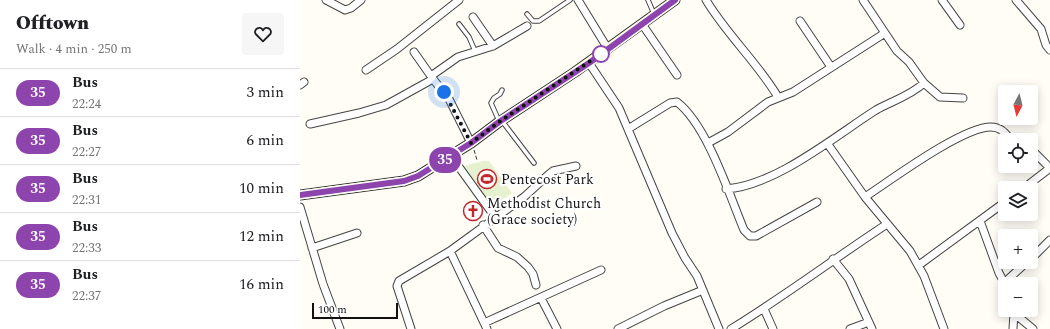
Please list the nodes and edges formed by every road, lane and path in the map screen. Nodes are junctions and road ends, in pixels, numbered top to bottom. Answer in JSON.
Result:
{"nodes":[{"id":1,"x":326,"y":0,"type":"edge"},
{"id":2,"x":361,"y":0,"type":"edge"},
{"id":3,"x":459,"y":0,"type":"edge"},
{"id":4,"x":570,"y":0,"type":"edge"},
{"id":5,"x":578,"y":0,"type":"edge"},
{"id":6,"x":648,"y":0,"type":"edge"},
{"id":7,"x":675,"y":0,"type":"edge"},
{"id":8,"x":706,"y":0,"type":"edge"},
{"id":9,"x":863,"y":0,"type":"edge"},
{"id":10,"x":942,"y":0,"type":"edge"},
{"id":11,"x":1016,"y":0,"type":"edge"},
{"id":12,"x":527,"y":14,"type":"dead end"},
{"id":13,"x":654,"y":15,"type":"junction"},
{"id":14,"x":473,"y":17,"type":"dead end"},
{"id":15,"x":800,"y":21,"type":"dead end"},
{"id":16,"x":459,"y":24,"type":"dead end"},
{"id":17,"x":642,"y":24,"type":"junction"},
{"id":18,"x":960,"y":24,"type":"dead end"},
{"id":19,"x":526,"y":26,"type":"dead end"},
{"id":20,"x":885,"y":33,"type":"junction"},
{"id":21,"x":493,"y":46,"type":"junction"},
{"id":22,"x":608,"y":49,"type":"junction"},
{"id":23,"x":1050,"y":50,"type":"edge"},
{"id":24,"x":476,"y":51,"type":"junction"},
{"id":25,"x":414,"y":52,"type":"dead end"},
{"id":26,"x":589,"y":63,"type":"junction"},
{"id":27,"x":831,"y":67,"type":"junction"},
{"id":28,"x":366,"y":70,"type":"dead end"},
{"id":29,"x":677,"y":75,"type":"dead end"},
{"id":30,"x":432,"y":78,"type":"junction"},
{"id":31,"x":924,"y":83,"type":"junction"},
{"id":32,"x":502,"y":90,"type":"dead end"},
{"id":33,"x":778,"y":98,"type":"junction"},
{"id":34,"x":963,"y":98,"type":"dead end"},
{"id":35,"x":500,"y":121,"type":"junction"},
{"id":36,"x":310,"y":124,"type":"dead end"},
{"id":37,"x":628,"y":129,"type":"junction"},
{"id":38,"x":1005,"y":133,"type":"edge"},
{"id":39,"x":471,"y":143,"type":"junction"},
{"id":40,"x":827,"y":143,"type":"junction"},
{"id":41,"x":708,"y":144,"type":"junction"},
{"id":42,"x":451,"y":156,"type":"junction"},
{"id":43,"x":1038,"y":156,"type":"edge"},
{"id":44,"x":477,"y":160,"type":"dead end"},
{"id":45,"x":534,"y":163,"type":"dead end"},
{"id":46,"x":576,"y":166,"type":"dead end"},
{"id":47,"x":1050,"y":168,"type":"edge"},
{"id":48,"x":1033,"y":181,"type":"edge"},
{"id":49,"x":726,"y":189,"type":"junction"},
{"id":50,"x":300,"y":195,"type":"edge"},
{"id":51,"x":865,"y":197,"type":"junction"},
{"id":52,"x":817,"y":202,"type":"dead end"},
{"id":53,"x":300,"y":207,"type":"edge"},
{"id":54,"x":998,"y":207,"type":"edge"},
{"id":55,"x":495,"y":217,"type":"junction"},
{"id":56,"x":980,"y":221,"type":"junction"},
{"id":57,"x":887,"y":224,"type":"junction"},
{"id":58,"x":483,"y":226,"type":"junction"},
{"id":59,"x":358,"y":233,"type":"dead end"},
{"id":60,"x":1050,"y":240,"type":"edge"},
{"id":61,"x":312,"y":248,"type":"junction"},
{"id":62,"x":450,"y":251,"type":"junction"},
{"id":63,"x":1038,"y":252,"type":"edge"},
{"id":64,"x":832,"y":259,"type":"junction"},
{"id":65,"x":919,"y":265,"type":"junction"},
{"id":66,"x":1020,"y":269,"type":"edge"},
{"id":67,"x":601,"y":270,"type":"dead end"},
{"id":68,"x":1001,"y":277,"type":"edge"},
{"id":69,"x":1011,"y":277,"type":"edge"},
{"id":70,"x":536,"y":285,"type":"dead end"},
{"id":71,"x":703,"y":290,"type":"junction"},
{"id":72,"x":541,"y":298,"type":"junction"},
{"id":73,"x":764,"y":309,"type":"junction"},
{"id":74,"x":1014,"y":317,"type":"edge"},
{"id":75,"x":1020,"y":317,"type":"edge"},
{"id":76,"x":869,"y":322,"type":"junction"},
{"id":77,"x":486,"y":326,"type":"edge"},
{"id":78,"x":340,"y":329,"type":"edge"},
{"id":79,"x":411,"y":329,"type":"edge"},
{"id":80,"x":558,"y":329,"type":"edge"},
{"id":81,"x":618,"y":329,"type":"edge"},
{"id":82,"x":719,"y":329,"type":"edge"},
{"id":83,"x":731,"y":329,"type":"edge"},
{"id":84,"x":773,"y":329,"type":"edge"},
{"id":85,"x":850,"y":329,"type":"edge"},
{"id":86,"x":872,"y":329,"type":"edge"},
{"id":87,"x":944,"y":329,"type":"edge"},
{"id":88,"x":1013,"y":329,"type":"edge"},
{"id":89,"x":1033,"y":329,"type":"edge"}],
"edges":[{"from":1,"to":2,"type":"street"},
{"from":3,"to":28,"type":"street"},
{"from":4,"to":12,"type":"lane"},
{"from":5,"to":22,"type":"street"},
{"from":6,"to":13,"type":"lane"},
{"from":7,"to":13,"type":"street"},
{"from":8,"to":33,"type":"street"},
{"from":9,"to":20,"type":"street"},
{"from":10,"to":18,"type":"street"},
{"from":11,"to":23,"type":"street"},
{"from":13,"to":17,"type":"street"},
{"from":14,"to":21,"type":"street"},
{"from":15,"to":27,"type":"street"},
{"from":16,"to":24,"type":"lane"},
{"from":17,"to":22,"type":"street"},
{"from":17,"to":29,"type":"street"},
{"from":19,"to":21,"type":"street"},
{"from":20,"to":27,"type":"street"},
{"from":20,"to":31,"type":"street"},
{"from":21,"to":24,"type":"street"},
{"from":22,"to":26,"type":"street"},
{"from":24,"to":30,"type":"street"},
{"from":25,"to":30,"type":"street"},
{"from":26,"to":35,"type":"street"},
{"from":26,"to":37,"type":"street"},
{"from":27,"to":33,"type":"street"},
{"from":30,"to":36,"type":"street"},
{"from":30,"to":39,"type":"street"},
{"from":31,"to":34,"type":"street"},
{"from":31,"to":40,"type":"street"},
{"from":32,"to":35,"type":"lane"},
{"from":33,"to":41,"type":"street"},
{"from":35,"to":39,"type":"street"},
{"from":35,"to":45,"type":"lane"},
{"from":37,"to":41,"type":"street"},
{"from":37,"to":71,"type":"street"},
{"from":38,"to":51,"type":"street"},
{"from":39,"to":42,"type":"street"},
{"from":39,"to":44,"type":"path"},
{"from":40,"to":49,"type":"street"},
{"from":40,"to":51,"type":"street"},
{"from":41,"to":49,"type":"street"},
{"from":42,"to":50,"type":"street"},
{"from":42,"to":55,"type":"street"},
{"from":43,"to":47,"type":"street"},
{"from":46,"to":55,"type":"street"},
{"from":47,"to":48,"type":"street"},
{"from":49,"to":52,"type":"street"},
{"from":51,"to":57,"type":"street"},
{"from":53,"to":61,"type":"street"},
{"from":54,"to":56,"type":"street"},
{"from":55,"to":58,"type":"street"},
{"from":56,"to":65,"type":"street"},
{"from":56,"to":68,"type":"street"},
{"from":57,"to":64,"type":"street"},
{"from":57,"to":65,"type":"street"},
{"from":58,"to":62,"type":"street"},
{"from":58,"to":70,"type":"street"},
{"from":59,"to":61,"type":"street"},
{"from":60,"to":63,"type":"street"},
{"from":61,"to":78,"type":"street"},
{"from":62,"to":77,"type":"street"},
{"from":62,"to":79,"type":"street"},
{"from":64,"to":73,"type":"street"},
{"from":64,"to":76,"type":"street"},
{"from":65,"to":87,"type":"street"},
{"from":66,"to":69,"type":"street"},
{"from":67,"to":72,"type":"street"},
{"from":71,"to":81,"type":"street"},
{"from":71,"to":82,"type":"street"},
{"from":72,"to":77,"type":"street"},
{"from":72,"to":80,"type":"street"},
{"from":73,"to":83,"type":"street"},
{"from":73,"to":84,"type":"street"},
{"from":74,"to":88,"type":"street"},
{"from":75,"to":89,"type":"street"},
{"from":76,"to":85,"type":"street"},
{"from":76,"to":86,"type":"street"}]}
